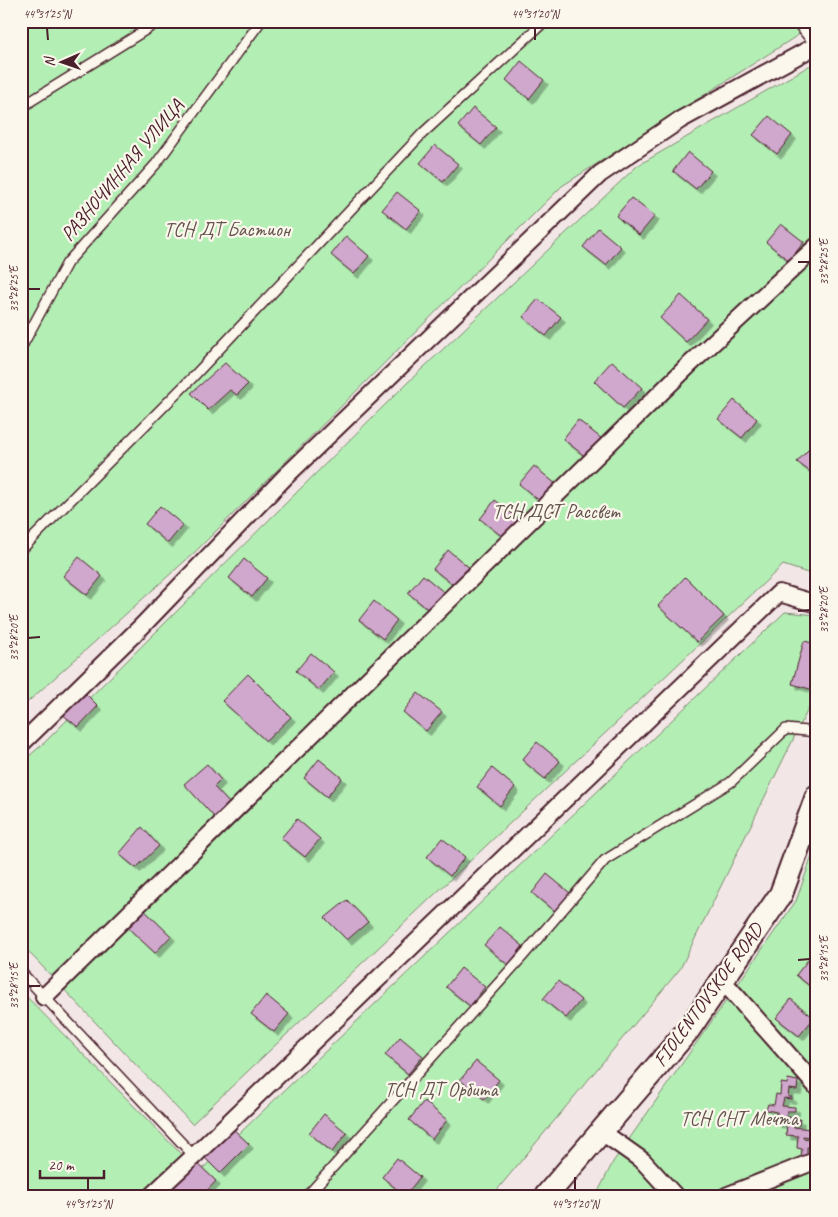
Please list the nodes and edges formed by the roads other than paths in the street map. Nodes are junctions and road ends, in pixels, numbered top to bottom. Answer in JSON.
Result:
{"nodes":[{"id":1,"x":160,"y":21,"type":"edge"},
{"id":2,"x":261,"y":21,"type":"edge"},
{"id":3,"x":544,"y":21,"type":"edge"},
{"id":4,"x":796,"y":21,"type":"edge"},
{"id":5,"x":816,"y":45,"type":"edge"},
{"id":6,"x":21,"y":109,"type":"edge"},
{"id":7,"x":817,"y":246,"type":"edge"},
{"id":8,"x":21,"y":348,"type":"edge"},
{"id":9,"x":21,"y":550,"type":"edge"},
{"id":10,"x":817,"y":604,"type":"edge"},
{"id":11,"x":817,"y":732,"type":"edge"},
{"id":12,"x":21,"y":744,"type":"edge"},
{"id":13,"x":817,"y":796,"type":"edge"},
{"id":14,"x":21,"y":972,"type":"edge"},
{"id":15,"x":722,"y":980,"type":"junction"},
{"id":16,"x":44,"y":997,"type":"junction"},
{"id":17,"x":817,"y":1087,"type":"edge"},
{"id":18,"x":602,"y":1132,"type":"junction"},
{"id":19,"x":194,"y":1156,"type":"junction"},
{"id":20,"x":817,"y":1160,"type":"edge"},
{"id":21,"x":151,"y":1196,"type":"edge"},
{"id":22,"x":307,"y":1196,"type":"edge"},
{"id":23,"x":546,"y":1196,"type":"edge"},
{"id":24,"x":675,"y":1196,"type":"edge"},
{"id":25,"x":726,"y":1196,"type":"edge"}],
"edges":[{"from":1,"to":6,"type":"lane"},
{"from":2,"to":8,"type":"lane","name":"РАЗНОЧИННАЯ УЛИЦА"},
{"from":3,"to":9,"type":"lane"},
{"from":4,"to":5,"type":"lane"},
{"from":5,"to":12,"type":"street"},
{"from":7,"to":16,"type":"street"},
{"from":10,"to":19,"type":"street"},
{"from":11,"to":22,"type":"lane"},
{"from":13,"to":15,"type":"main road","name":"FIOLENTOVSKOE ROAD"},
{"from":14,"to":16,"type":"lane"},
{"from":15,"to":17,"type":"street"},
{"from":15,"to":18,"type":"main road","name":"FIOLENTOVSKOE ROAD"},
{"from":16,"to":19,"type":"lane"},
{"from":18,"to":23,"type":"main road","name":"FIOLENTOVSKOE ROAD"},
{"from":18,"to":24,"type":"street"},
{"from":19,"to":21,"type":"street"},
{"from":20,"to":25,"type":"street"}]}
